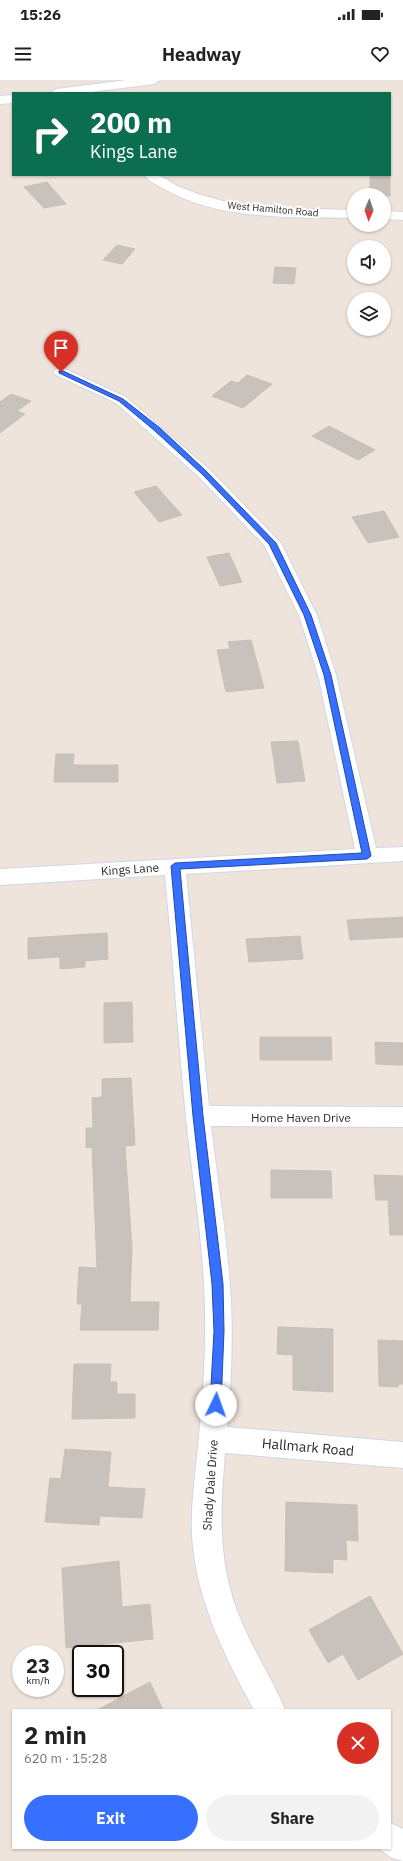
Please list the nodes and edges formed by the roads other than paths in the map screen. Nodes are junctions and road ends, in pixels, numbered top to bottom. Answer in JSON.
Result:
{"nodes":[{"id":1,"x":75,"y":80,"type":"edge"},
{"id":2,"x":154,"y":80,"type":"edge"},
{"id":3,"x":85,"y":91,"type":"edge"},
{"id":4,"x":70,"y":92,"type":"edge"},
{"id":5,"x":12,"y":99,"type":"edge"},
{"id":6,"x":0,"y":100,"type":"edge"},
{"id":7,"x":152,"y":176,"type":"edge"},
{"id":8,"x":347,"y":214,"type":"edge"},
{"id":9,"x":391,"y":215,"type":"edge"},
{"id":10,"x":403,"y":216,"type":"edge"},
{"id":11,"x":61,"y":372,"type":"dead end"},
{"id":12,"x":403,"y":854,"type":"edge"},
{"id":13,"x":367,"y":856,"type":"junction"},
{"id":14,"x":175,"y":866,"type":"junction"},
{"id":15,"x":0,"y":878,"type":"edge"},
{"id":16,"x":198,"y":1116,"type":"junction"},
{"id":17,"x":403,"y":1117,"type":"edge"},
{"id":18,"x":213,"y":1439,"type":"junction"},
{"id":19,"x":403,"y":1455,"type":"edge"},
{"id":20,"x":269,"y":1709,"type":"edge"},
{"id":21,"x":391,"y":1840,"type":"edge"},
{"id":22,"x":403,"y":1847,"type":"edge"}],
"edges":[{"from":1,"to":3,"type":"street"},
{"from":2,"to":3,"type":"street"},
{"from":3,"to":4,"type":"street"},
{"from":5,"to":6,"type":"street"},
{"from":7,"to":8,"type":"street","name":"West Hamilton Road"},
{"from":9,"to":10,"type":"street"},
{"from":11,"to":13,"type":"street"},
{"from":12,"to":13,"type":"street","name":"Kings Lane"},
{"from":13,"to":14,"type":"street","name":"Kings Lane"},
{"from":14,"to":15,"type":"street","name":"Kings Lane"},
{"from":14,"to":16,"type":"street","name":"Shady Dale Drive"},
{"from":16,"to":17,"type":"street","name":"Home Haven Drive"},
{"from":16,"to":18,"type":"street","name":"Shady Dale Drive"},
{"from":18,"to":19,"type":"street","name":"Hallmark Road"},
{"from":18,"to":20,"type":"street","name":"Shady Dale Drive"},
{"from":21,"to":22,"type":"street"}]}
